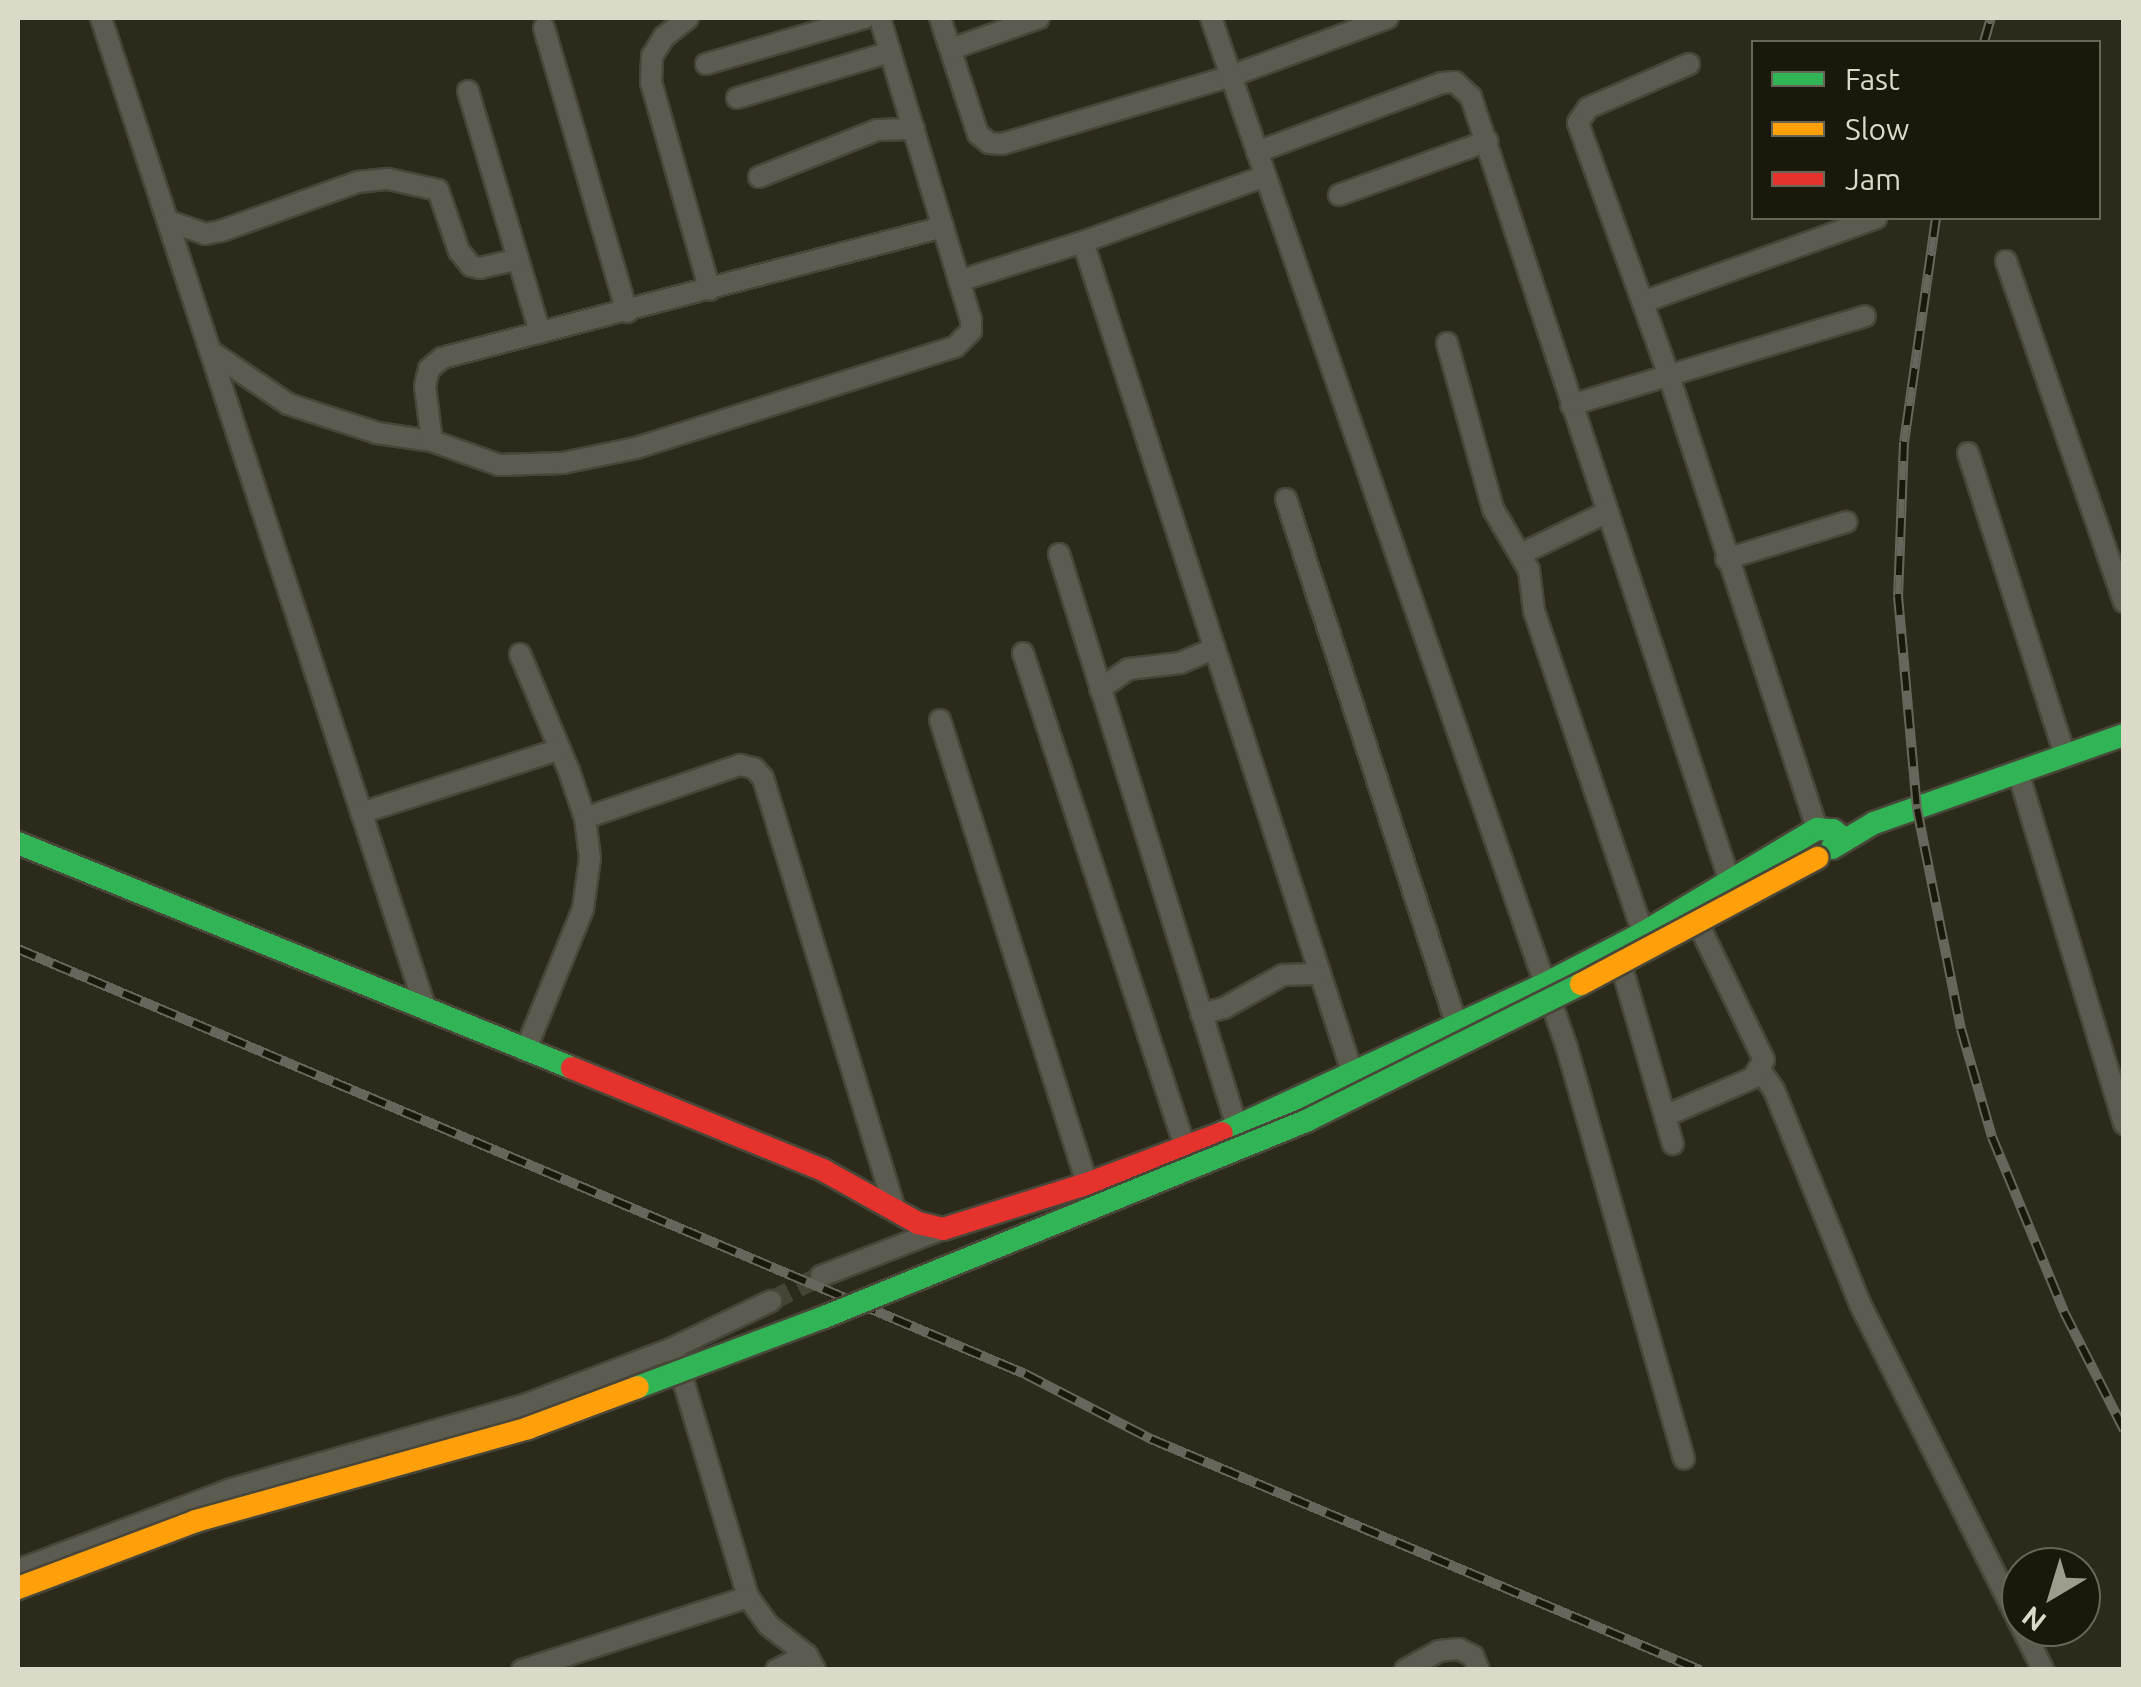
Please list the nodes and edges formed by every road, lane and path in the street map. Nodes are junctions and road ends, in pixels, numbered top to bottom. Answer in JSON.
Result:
{"nodes":[{"id":1,"x":101,"y":18,"type":"edge"},
{"id":2,"x":688,"y":18,"type":"edge"},
{"id":3,"x":864,"y":18,"type":"edge"},
{"id":4,"x":880,"y":18,"type":"edge"},
{"id":5,"x":940,"y":18,"type":"edge"},
{"id":6,"x":1039,"y":18,"type":"edge"},
{"id":7,"x":1211,"y":18,"type":"edge"},
{"id":8,"x":1388,"y":18,"type":"edge"},
{"id":9,"x":544,"y":28,"type":"dead end"},
{"id":10,"x":951,"y":49,"type":"junction"},
{"id":11,"x":890,"y":52,"type":"junction"},
{"id":12,"x":706,"y":64,"type":"dead end"},
{"id":13,"x":1689,"y":64,"type":"dead end"},
{"id":14,"x":1231,"y":76,"type":"junction"},
{"id":15,"x":468,"y":91,"type":"dead end"},
{"id":16,"x":737,"y":98,"type":"dead end"},
{"id":17,"x":914,"y":129,"type":"junction"},
{"id":18,"x":1487,"y":141,"type":"junction"},
{"id":19,"x":1257,"y":152,"type":"junction"},
{"id":20,"x":1265,"y":176,"type":"junction"},
{"id":21,"x":759,"y":177,"type":"dead end"},
{"id":22,"x":1339,"y":195,"type":"dead end"},
{"id":23,"x":1870,"y":220,"type":"edge"},
{"id":24,"x":168,"y":222,"type":"junction"},
{"id":25,"x":943,"y":227,"type":"junction"},
{"id":26,"x":1083,"y":242,"type":"junction"},
{"id":27,"x":518,"y":259,"type":"junction"},
{"id":28,"x":2006,"y":261,"type":"dead end"},
{"id":29,"x":960,"y":280,"type":"junction"},
{"id":30,"x":710,"y":290,"type":"junction"},
{"id":31,"x":1643,"y":302,"type":"junction"},
{"id":32,"x":627,"y":312,"type":"junction"},
{"id":33,"x":1865,"y":316,"type":"dead end"},
{"id":34,"x":540,"y":332,"type":"junction"},
{"id":35,"x":1447,"y":344,"type":"dead end"},
{"id":36,"x":210,"y":351,"type":"junction"},
{"id":37,"x":1668,"y":376,"type":"junction"},
{"id":38,"x":1571,"y":405,"type":"junction"},
{"id":39,"x":432,"y":441,"type":"junction"},
{"id":40,"x":1968,"y":453,"type":"dead end"},
{"id":41,"x":1286,"y":499,"type":"dead end"},
{"id":42,"x":1607,"y":512,"type":"junction"},
{"id":43,"x":1846,"y":522,"type":"dead end"},
{"id":44,"x":1523,"y":553,"type":"junction"},
{"id":45,"x":1059,"y":554,"type":"dead end"},
{"id":46,"x":1726,"y":559,"type":"junction"},
{"id":47,"x":2124,"y":602,"type":"edge"},
{"id":48,"x":1215,"y":648,"type":"junction"},
{"id":49,"x":520,"y":654,"type":"dead end"},
{"id":50,"x":1023,"y":654,"type":"dead end"},
{"id":51,"x":1100,"y":689,"type":"junction"},
{"id":52,"x":940,"y":720,"type":"dead end"},
{"id":53,"x":2124,"y":735,"type":"edge"},
{"id":54,"x":560,"y":749,"type":"junction"},
{"id":55,"x":2065,"y":756,"type":"junction"},
{"id":56,"x":2018,"y":772,"type":"junction"},
{"id":57,"x":361,"y":813,"type":"junction"},
{"id":58,"x":585,"y":818,"type":"junction"},
{"id":59,"x":1817,"y":829,"type":"junction"},
{"id":60,"x":1846,"y":840,"type":"junction"},
{"id":61,"x":18,"y":843,"type":"edge"},
{"id":62,"x":1730,"y":882,"type":"junction"},
{"id":63,"x":1689,"y":906,"type":"junction"},
{"id":64,"x":1643,"y":933,"type":"junction"},
{"id":65,"x":1616,"y":947,"type":"junction"},
{"id":66,"x":1320,"y":974,"type":"junction"},
{"id":67,"x":1543,"y":985,"type":"junction"},
{"id":68,"x":426,"y":1010,"type":"junction"},
{"id":69,"x":1201,"y":1014,"type":"junction"},
{"id":70,"x":1458,"y":1026,"type":"junction"},
{"id":71,"x":525,"y":1051,"type":"junction"},
{"id":72,"x":1760,"y":1070,"type":"junction"},
{"id":73,"x":1352,"y":1074,"type":"junction"},
{"id":74,"x":1665,"y":1116,"type":"junction"},
{"id":75,"x":2124,"y":1124,"type":"edge"},
{"id":76,"x":1238,"y":1127,"type":"junction"},
{"id":77,"x":1673,"y":1144,"type":"dead end"},
{"id":78,"x":1185,"y":1147,"type":"junction"},
{"id":79,"x":1087,"y":1184,"type":"junction"},
{"id":80,"x":896,"y":1211,"type":"junction"},
{"id":81,"x":942,"y":1229,"type":"junction"},
{"id":82,"x":821,"y":1276,"type":"tunnel mouth"},
{"id":83,"x":771,"y":1301,"type":"tunnel mouth"},
{"id":84,"x":673,"y":1348,"type":"junction"},
{"id":85,"x":1684,"y":1459,"type":"dead end"},
{"id":86,"x":18,"y":1570,"type":"edge"},
{"id":87,"x":18,"y":1588,"type":"edge"},
{"id":88,"x":748,"y":1597,"type":"junction"},
{"id":89,"x":811,"y":1662,"type":"edge"},
{"id":90,"x":522,"y":1670,"type":"edge"},
{"id":91,"x":776,"y":1670,"type":"edge"},
{"id":92,"x":1406,"y":1670,"type":"edge"},
{"id":93,"x":1479,"y":1670,"type":"edge"},
{"id":94,"x":2043,"y":1670,"type":"edge"}],
"edges":[{"from":1,"to":24,"type":"street"},
{"from":2,"to":30,"type":"street"},
{"from":3,"to":12,"type":"street"},
{"from":4,"to":11,"type":"street"},
{"from":5,"to":10,"type":"street"},
{"from":6,"to":10,"type":"street"},
{"from":7,"to":14,"type":"street"},
{"from":8,"to":14,"type":"street"},
{"from":9,"to":32,"type":"street"},
{"from":10,"to":14,"type":"street"},
{"from":11,"to":16,"type":"street"},
{"from":11,"to":17,"type":"street"},
{"from":13,"to":31,"type":"street"},
{"from":14,"to":19,"type":"street"},
{"from":15,"to":27,"type":"street"},
{"from":17,"to":21,"type":"street"},
{"from":17,"to":25,"type":"street"},
{"from":18,"to":19,"type":"street"},
{"from":18,"to":22,"type":"street"},
{"from":18,"to":38,"type":"street"},
{"from":19,"to":20,"type":"street"},
{"from":20,"to":26,"type":"street"},
{"from":20,"to":67,"type":"street"},
{"from":23,"to":31,"type":"street"},
{"from":24,"to":27,"type":"street"},
{"from":24,"to":36,"type":"street"},
{"from":25,"to":29,"type":"street"},
{"from":25,"to":30,"type":"street"},
{"from":26,"to":29,"type":"street"},
{"from":26,"to":48,"type":"street"},
{"from":27,"to":34,"type":"street"},
{"from":28,"to":47,"type":"street"},
{"from":29,"to":39,"type":"street"},
{"from":30,"to":32,"type":"street"},
{"from":31,"to":37,"type":"street"},
{"from":32,"to":34,"type":"street"},
{"from":33,"to":37,"type":"street"},
{"from":34,"to":39,"type":"street"},
{"from":35,"to":44,"type":"street"},
{"from":36,"to":39,"type":"street"},
{"from":36,"to":57,"type":"street"},
{"from":37,"to":38,"type":"street"},
{"from":37,"to":46,"type":"street"},
{"from":38,"to":42,"type":"street"},
{"from":40,"to":55,"type":"street"},
{"from":41,"to":70,"type":"street"},
{"from":42,"to":44,"type":"street"},
{"from":42,"to":62,"type":"street"},
{"from":43,"to":46,"type":"street"},
{"from":44,"to":64,"type":"street"},
{"from":45,"to":51,"type":"street"},
{"from":46,"to":59,"type":"street"},
{"from":48,"to":51,"type":"street"},
{"from":48,"to":66,"type":"street"},
{"from":49,"to":54,"type":"street"},
{"from":50,"to":78,"type":"street"},
{"from":51,"to":69,"type":"street"},
{"from":52,"to":79,"type":"street"},
{"from":53,"to":55,"type":"main road"},
{"from":54,"to":57,"type":"street"},
{"from":54,"to":58,"type":"street"},
{"from":55,"to":56,"type":"main road"},
{"from":56,"to":60,"type":"main road"},
{"from":56,"to":75,"type":"street"},
{"from":57,"to":68,"type":"street"},
{"from":58,"to":71,"type":"street"},
{"from":58,"to":80,"type":"street"},
{"from":59,"to":60,"type":"main road"},
{"from":59,"to":62,"type":"main road"},
{"from":60,"to":87,"type":"main road","bridge":true},
{"from":61,"to":68,"type":"main road"},
{"from":62,"to":63,"type":"main road"},
{"from":63,"to":64,"type":"main road"},
{"from":63,"to":72,"type":"street"},
{"from":64,"to":65,"type":"main road"},
{"from":65,"to":67,"type":"main road"},
{"from":65,"to":74,"type":"street"},
{"from":66,"to":69,"type":"street"},
{"from":66,"to":73,"type":"street"},
{"from":67,"to":70,"type":"main road"},
{"from":67,"to":85,"type":"street"},
{"from":68,"to":71,"type":"main road"},
{"from":69,"to":76,"type":"street"},
{"from":70,"to":73,"type":"main road"},
{"from":71,"to":80,"type":"main road"},
{"from":72,"to":74,"type":"street"},
{"from":72,"to":94,"type":"street"},
{"from":73,"to":76,"type":"main road"},
{"from":74,"to":77,"type":"street"},
{"from":76,"to":78,"type":"main road"},
{"from":78,"to":79,"type":"main road"},
{"from":79,"to":81,"type":"main road"},
{"from":80,"to":81,"type":"main road"},
{"from":81,"to":82,"type":"street"},
{"from":83,"to":84,"type":"street"},
{"from":84,"to":86,"type":"street"},
{"from":84,"to":88,"type":"street"},
{"from":88,"to":89,"type":"street"},
{"from":88,"to":90,"type":"street"},
{"from":89,"to":91,"type":"street"},
{"from":92,"to":93,"type":"street"}]}
